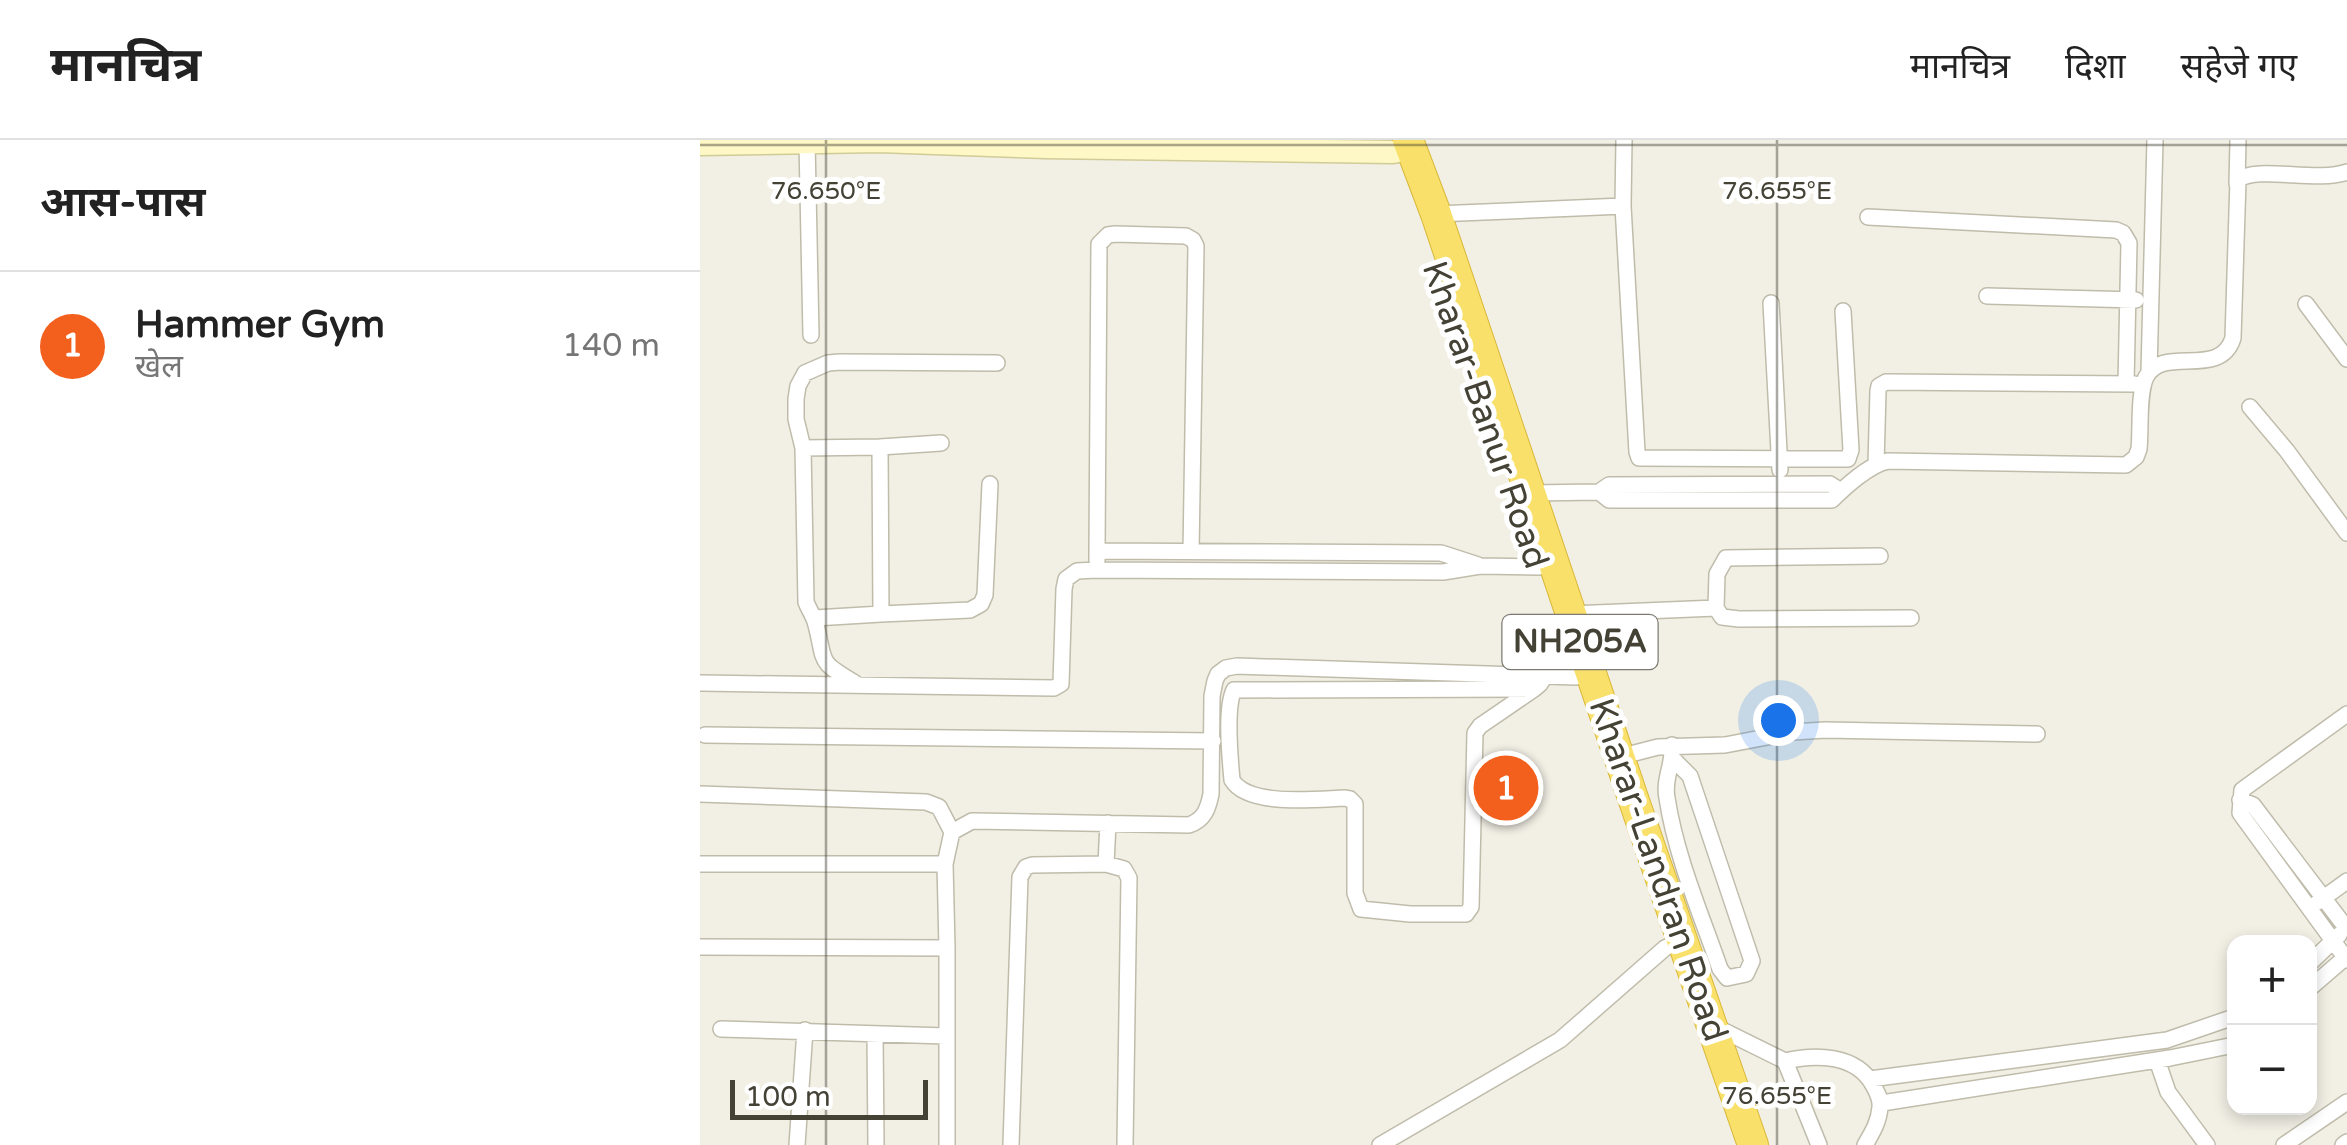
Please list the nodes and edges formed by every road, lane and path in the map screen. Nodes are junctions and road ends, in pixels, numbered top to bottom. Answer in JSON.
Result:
{"nodes":[{"id":1,"x":1624,"y":140,"type":"edge"},
{"id":2,"x":2155,"y":140,"type":"edge"},
{"id":3,"x":2238,"y":140,"type":"edge"},
{"id":4,"x":819,"y":141,"type":"edge"},
{"id":5,"x":914,"y":141,"type":"edge"},
{"id":6,"x":700,"y":144,"type":"edge"},
{"id":7,"x":1400,"y":145,"type":"edge"},
{"id":8,"x":2347,"y":172,"type":"edge"},
{"id":9,"x":2237,"y":184,"type":"junction"},
{"id":10,"x":1623,"y":206,"type":"junction"},
{"id":11,"x":1436,"y":214,"type":"junction"},
{"id":12,"x":1868,"y":217,"type":"dead end"},
{"id":13,"x":1987,"y":296,"type":"dead end"},
{"id":14,"x":2128,"y":300,"type":"junction"},
{"id":15,"x":2150,"y":300,"type":"junction"},
{"id":16,"x":1771,"y":303,"type":"dead end"},
{"id":17,"x":2306,"y":304,"type":"dead end"},
{"id":18,"x":1843,"y":311,"type":"dead end"},
{"id":19,"x":811,"y":335,"type":"dead end"},
{"id":20,"x":2347,"y":359,"type":"edge"},
{"id":21,"x":997,"y":363,"type":"dead end"},
{"id":22,"x":2147,"y":378,"type":"junction"},
{"id":23,"x":2126,"y":384,"type":"junction"},
{"id":24,"x":2250,"y":407,"type":"dead end"},
{"id":25,"x":941,"y":443,"type":"dead end"},
{"id":26,"x":880,"y":447,"type":"junction"},
{"id":27,"x":802,"y":448,"type":"junction"},
{"id":28,"x":1638,"y":456,"type":"junction"},
{"id":29,"x":1779,"y":460,"type":"junction"},
{"id":30,"x":1876,"y":464,"type":"junction"},
{"id":31,"x":990,"y":484,"type":"dead end"},
{"id":32,"x":1781,"y":484,"type":"junction"},
{"id":33,"x":1841,"y":490,"type":"junction"},
{"id":34,"x":1639,"y":492,"type":"junction"},
{"id":35,"x":1530,"y":493,"type":"junction"},
{"id":36,"x":2347,"y":533,"type":"edge"},
{"id":37,"x":1097,"y":551,"type":"junction"},
{"id":38,"x":1191,"y":552,"type":"junction"},
{"id":39,"x":1880,"y":556,"type":"dead end"},
{"id":40,"x":1480,"y":566,"type":"junction"},
{"id":41,"x":1096,"y":570,"type":"junction"},
{"id":42,"x":1555,"y":590,"type":"junction"},
{"id":43,"x":1716,"y":608,"type":"junction"},
{"id":44,"x":881,"y":614,"type":"junction"},
{"id":45,"x":815,"y":618,"type":"junction"},
{"id":46,"x":1911,"y":618,"type":"dead end"},
{"id":47,"x":1576,"y":676,"type":"junction"},
{"id":48,"x":1539,"y":682,"type":"junction"},
{"id":49,"x":700,"y":683,"type":"edge"},
{"id":50,"x":858,"y":684,"type":"junction"},
{"id":51,"x":2347,"y":714,"type":"edge"},
{"id":52,"x":2037,"y":734,"type":"dead end"},
{"id":53,"x":705,"y":735,"type":"dead end"},
{"id":54,"x":1213,"y":741,"type":"junction"},
{"id":55,"x":1673,"y":752,"type":"junction"},
{"id":56,"x":1619,"y":757,"type":"junction"},
{"id":57,"x":700,"y":794,"type":"edge"},
{"id":58,"x":1108,"y":823,"type":"junction"},
{"id":59,"x":952,"y":832,"type":"junction"},
{"id":60,"x":700,"y":864,"type":"edge"},
{"id":61,"x":945,"y":864,"type":"junction"},
{"id":62,"x":1106,"y":864,"type":"junction"},
{"id":63,"x":2347,"y":881,"type":"edge"},
{"id":64,"x":2316,"y":904,"type":"junction"},
{"id":65,"x":2347,"y":929,"type":"edge"},
{"id":66,"x":2332,"y":940,"type":"junction"},
{"id":67,"x":1673,"y":944,"type":"junction"},
{"id":68,"x":700,"y":947,"type":"edge"},
{"id":69,"x":947,"y":948,"type":"junction"},
{"id":70,"x":2317,"y":956,"type":"edge"},
{"id":71,"x":2346,"y":958,"type":"edge"},
{"id":72,"x":2317,"y":982,"type":"edge"},
{"id":73,"x":2227,"y":1019,"type":"edge"},
{"id":74,"x":1711,"y":1024,"type":"junction"},
{"id":75,"x":721,"y":1029,"type":"dead end"},
{"id":76,"x":805,"y":1030,"type":"junction"},
{"id":77,"x":875,"y":1034,"type":"junction"},
{"id":78,"x":946,"y":1036,"type":"junction"},
{"id":79,"x":2227,"y":1046,"type":"edge"},
{"id":80,"x":2157,"y":1060,"type":"junction"},
{"id":81,"x":1785,"y":1062,"type":"junction"},
{"id":82,"x":1870,"y":1079,"type":"junction"},
{"id":83,"x":1882,"y":1102,"type":"junction"},
{"id":84,"x":2347,"y":1102,"type":"edge"},
{"id":85,"x":797,"y":1145,"type":"edge"},
{"id":86,"x":876,"y":1145,"type":"edge"},
{"id":87,"x":947,"y":1145,"type":"edge"},
{"id":88,"x":1011,"y":1145,"type":"edge"},
{"id":89,"x":1126,"y":1145,"type":"edge"},
{"id":90,"x":1380,"y":1145,"type":"edge"},
{"id":91,"x":1734,"y":1145,"type":"edge"},
{"id":92,"x":1753,"y":1145,"type":"edge"},
{"id":93,"x":1818,"y":1145,"type":"edge"},
{"id":94,"x":1866,"y":1145,"type":"edge"},
{"id":95,"x":2207,"y":1145,"type":"edge"},
{"id":96,"x":2284,"y":1145,"type":"edge"}],
"edges":[{"from":1,"to":10,"type":"street"},
{"from":2,"to":15,"type":"street"},
{"from":3,"to":9,"type":"street"},
{"from":4,"to":5,"type":"street"},
{"from":4,"to":6,"type":"street"},
{"from":4,"to":19,"type":"street"},
{"from":5,"to":7,"type":"street"},
{"from":7,"to":11,"type":"highway","name":"Kharar-Landran Road","number":"NH205A"},
{"from":7,"to":42,"type":"highway","name":"Kharar-Banur Road","number":"NH205A"},
{"from":8,"to":9,"type":"street"},
{"from":9,"to":22,"type":"street"},
{"from":10,"to":11,"type":"street"},
{"from":10,"to":28,"type":"street"},
{"from":11,"to":35,"type":"highway","name":"Kharar-Landran Road","number":"NH205A"},
{"from":12,"to":14,"type":"street"},
{"from":13,"to":14,"type":"street"},
{"from":14,"to":15,"type":"street"},
{"from":14,"to":23,"type":"street"},
{"from":15,"to":22,"type":"street"},
{"from":16,"to":29,"type":"street"},
{"from":17,"to":20,"type":"street"},
{"from":18,"to":29,"type":"street"},
{"from":21,"to":27,"type":"street"},
{"from":22,"to":23,"type":"street"},
{"from":22,"to":30,"type":"street"},
{"from":23,"to":30,"type":"street"},
{"from":24,"to":36,"type":"street"},
{"from":25,"to":26,"type":"street"},
{"from":26,"to":27,"type":"street"},
{"from":26,"to":44,"type":"street"},
{"from":27,"to":45,"type":"street"},
{"from":28,"to":29,"type":"street"},
{"from":28,"to":34,"type":"street"},
{"from":29,"to":32,"type":"street"},
{"from":30,"to":33,"type":"street"},
{"from":31,"to":44,"type":"street"},
{"from":32,"to":33,"type":"street"},
{"from":32,"to":34,"type":"street"},
{"from":33,"to":34,"type":"street"},
{"from":34,"to":35,"type":"street"},
{"from":35,"to":42,"type":"highway","name":"Kharar-Landran Road","number":"NH205A"},
{"from":37,"to":38,"type":"street"},
{"from":37,"to":38,"type":"street"},
{"from":37,"to":41,"type":"street"},
{"from":38,"to":40,"type":"street"},
{"from":39,"to":43,"type":"street"},
{"from":40,"to":41,"type":"street"},
{"from":40,"to":42,"type":"street"},
{"from":41,"to":50,"type":"street"},
{"from":42,"to":43,"type":"street"},
{"from":42,"to":47,"type":"highway","name":"Kharar-Banur Road","number":"NH205A"},
{"from":42,"to":56,"type":"highway","name":"Kharar-Landran Road","number":"NH205A"},
{"from":43,"to":46,"type":"street"},
{"from":44,"to":45,"type":"street"},
{"from":45,"to":50,"type":"street"},
{"from":47,"to":48,"type":"street"},
{"from":47,"to":67,"type":"highway","name":"Kharar-Banur Road","number":"NH205A"},
{"from":48,"to":48,"type":"street"},
{"from":48,"to":54,"type":"street"},
{"from":49,"to":50,"type":"street"},
{"from":51,"to":64,"type":"street"},
{"from":52,"to":55,"type":"street"},
{"from":53,"to":54,"type":"street"},
{"from":54,"to":58,"type":"street"},
{"from":55,"to":55,"type":"street"},
{"from":55,"to":56,"type":"street"},
{"from":56,"to":67,"type":"highway","name":"Kharar-Landran Road","number":"NH205A"},
{"from":57,"to":59,"type":"street"},
{"from":58,"to":59,"type":"street"},
{"from":58,"to":62,"type":"street"},
{"from":59,"to":61,"type":"street"},
{"from":60,"to":61,"type":"street"},
{"from":61,"to":69,"type":"street"},
{"from":62,"to":88,"type":"street"},
{"from":62,"to":89,"type":"street"},
{"from":63,"to":64,"type":"street"},
{"from":64,"to":65,"type":"street"},
{"from":64,"to":66,"type":"street"},
{"from":65,"to":66,"type":"street"},
{"from":66,"to":70,"type":"street"},
{"from":66,"to":71,"type":"street"},
{"from":67,"to":74,"type":"highway","name":"Kharar-Landran Road","number":"NH205A"},
{"from":67,"to":90,"type":"street"},
{"from":67,"to":91,"type":"highway","name":"Kharar-Banur Road","number":"NH205A"},
{"from":68,"to":69,"type":"street"},
{"from":69,"to":78,"type":"street"},
{"from":71,"to":72,"type":"street"},
{"from":73,"to":82,"type":"street"},
{"from":74,"to":81,"type":"street"},
{"from":74,"to":92,"type":"highway","name":"Kharar-Landran Road","number":"NH205A"},
{"from":75,"to":76,"type":"street"},
{"from":76,"to":77,"type":"street"},
{"from":76,"to":85,"type":"street"},
{"from":77,"to":78,"type":"street"},
{"from":77,"to":86,"type":"street"},
{"from":78,"to":87,"type":"street"},
{"from":79,"to":80,"type":"street"},
{"from":80,"to":83,"type":"street"},
{"from":80,"to":95,"type":"street"},
{"from":81,"to":82,"type":"street"},
{"from":81,"to":93,"type":"street"},
{"from":82,"to":83,"type":"street"},
{"from":83,"to":94,"type":"street"},
{"from":84,"to":96,"type":"street"}]}
